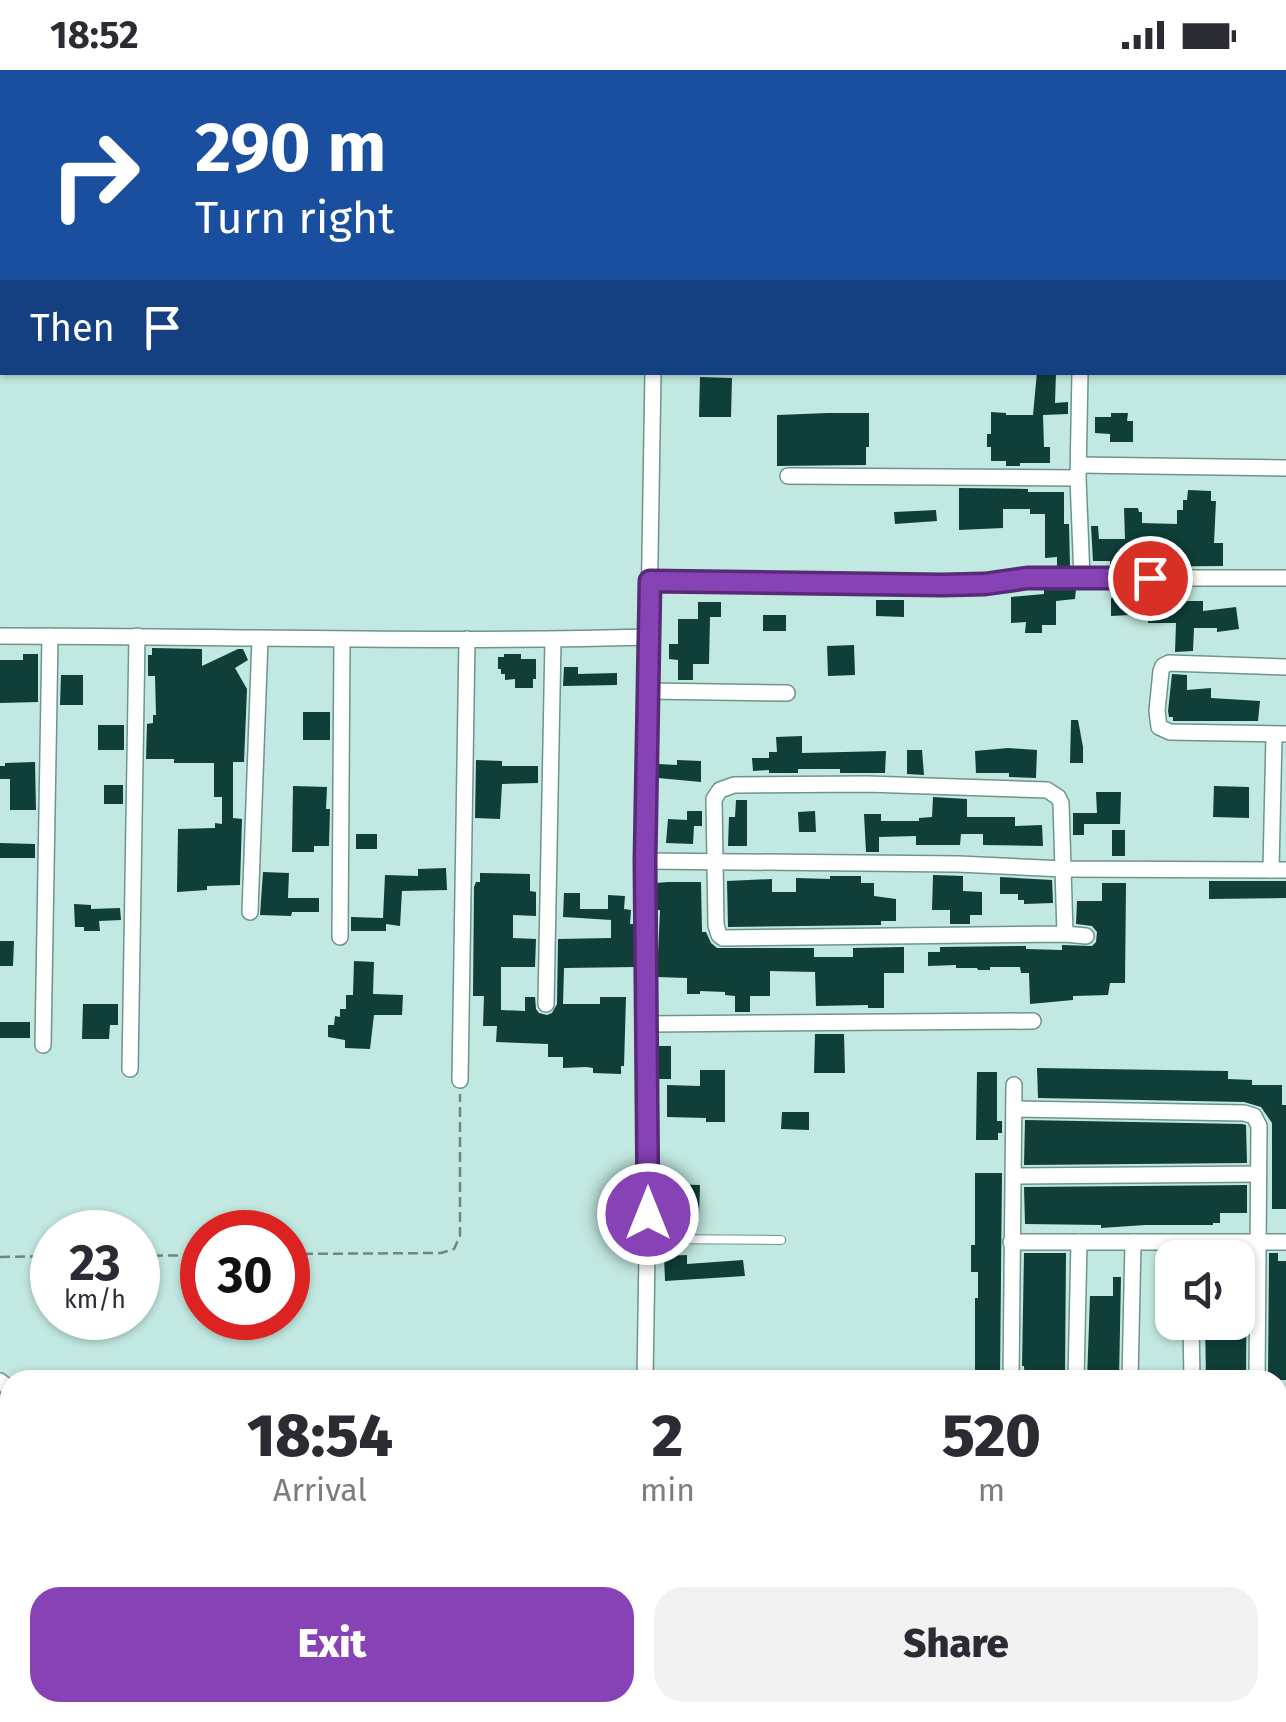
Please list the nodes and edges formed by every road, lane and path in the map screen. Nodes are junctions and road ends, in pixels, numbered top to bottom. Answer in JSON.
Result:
{"nodes":[{"id":1,"x":653,"y":375,"type":"edge"},
{"id":2,"x":1080,"y":375,"type":"edge"},
{"id":3,"x":1286,"y":468,"type":"edge"},
{"id":4,"x":1078,"y":471,"type":"junction"},
{"id":5,"x":788,"y":476,"type":"dead end"},
{"id":6,"x":1082,"y":578,"type":"junction"},
{"id":7,"x":1286,"y":578,"type":"edge"},
{"id":8,"x":650,"y":581,"type":"junction"},
{"id":9,"x":0,"y":636,"type":"edge"},
{"id":10,"x":50,"y":636,"type":"junction"},
{"id":11,"x":137,"y":636,"type":"junction"},
{"id":12,"x":649,"y":637,"type":"junction"},
{"id":13,"x":260,"y":639,"type":"junction"},
{"id":14,"x":466,"y":639,"type":"junction"},
{"id":15,"x":342,"y":640,"type":"junction"},
{"id":16,"x":553,"y":640,"type":"junction"},
{"id":17,"x":1286,"y":667,"type":"edge"},
{"id":18,"x":648,"y":690,"type":"junction"},
{"id":19,"x":787,"y":693,"type":"dead end"},
{"id":20,"x":1280,"y":734,"type":"edge"},
{"id":21,"x":1280,"y":806,"type":"edge"},
{"id":22,"x":645,"y":861,"type":"junction"},
{"id":23,"x":714,"y":862,"type":"junction"},
{"id":24,"x":1064,"y":869,"type":"junction"},
{"id":25,"x":1278,"y":870,"type":"edge"},
{"id":26,"x":250,"y":912,"type":"dead end"},
{"id":27,"x":1065,"y":934,"type":"junction"},
{"id":28,"x":1086,"y":936,"type":"dead end"},
{"id":29,"x":340,"y":937,"type":"dead end"},
{"id":30,"x":546,"y":1004,"type":"dead end"},
{"id":31,"x":1033,"y":1020,"type":"dead end"},
{"id":32,"x":646,"y":1024,"type":"junction"},
{"id":33,"x":42,"y":1044,"type":"dead end"},
{"id":34,"x":130,"y":1069,"type":"dead end"},
{"id":35,"x":460,"y":1080,"type":"joint"},
{"id":36,"x":1014,"y":1085,"type":"dead end"},
{"id":37,"x":1014,"y":1109,"type":"junction"},
{"id":38,"x":1258,"y":1174,"type":"junction"},
{"id":39,"x":1014,"y":1176,"type":"junction"},
{"id":40,"x":647,"y":1239,"type":"junction"},
{"id":41,"x":780,"y":1240,"type":"dead end"},
{"id":42,"x":1011,"y":1242,"type":"junction"},
{"id":43,"x":1078,"y":1242,"type":"junction"},
{"id":44,"x":1133,"y":1242,"type":"junction"},
{"id":45,"x":1286,"y":1242,"type":"edge"},
{"id":46,"x":1255,"y":1243,"type":"edge"},
{"id":47,"x":1259,"y":1243,"type":"junction"},
{"id":48,"x":1155,"y":1245,"type":"edge"},
{"id":49,"x":310,"y":1254,"type":"edge"},
{"id":50,"x":30,"y":1256,"type":"edge"},
{"id":51,"x":0,"y":1257,"type":"edge"},
{"id":52,"x":1191,"y":1340,"type":"edge"},
{"id":53,"x":646,"y":1370,"type":"edge"},
{"id":54,"x":1011,"y":1370,"type":"edge"},
{"id":55,"x":1076,"y":1370,"type":"edge"},
{"id":56,"x":1130,"y":1370,"type":"edge"},
{"id":57,"x":1192,"y":1370,"type":"edge"},
{"id":58,"x":1257,"y":1370,"type":"edge"}],
"edges":[{"from":1,"to":8,"type":"street"},
{"from":2,"to":4,"type":"street"},
{"from":3,"to":4,"type":"street"},
{"from":4,"to":5,"type":"street"},
{"from":4,"to":6,"type":"street"},
{"from":6,"to":7,"type":"street"},
{"from":6,"to":8,"type":"street"},
{"from":8,"to":12,"type":"street"},
{"from":9,"to":10,"type":"street"},
{"from":10,"to":11,"type":"street"},
{"from":10,"to":33,"type":"street"},
{"from":11,"to":13,"type":"street"},
{"from":11,"to":34,"type":"street"},
{"from":12,"to":16,"type":"street"},
{"from":12,"to":18,"type":"street"},
{"from":13,"to":15,"type":"street"},
{"from":13,"to":26,"type":"street"},
{"from":14,"to":15,"type":"street"},
{"from":14,"to":16,"type":"street"},
{"from":14,"to":35,"type":"street"},
{"from":15,"to":29,"type":"street"},
{"from":16,"to":30,"type":"street"},
{"from":17,"to":20,"type":"street"},
{"from":18,"to":19,"type":"street"},
{"from":18,"to":22,"type":"street"},
{"from":20,"to":21,"type":"street"},
{"from":21,"to":25,"type":"street"},
{"from":22,"to":23,"type":"street"},
{"from":22,"to":32,"type":"street"},
{"from":23,"to":24,"type":"street"},
{"from":23,"to":24,"type":"street"},
{"from":23,"to":27,"type":"street"},
{"from":24,"to":25,"type":"street"},
{"from":24,"to":27,"type":"street"},
{"from":27,"to":28,"type":"street"},
{"from":31,"to":32,"type":"street"},
{"from":32,"to":40,"type":"street"},
{"from":35,"to":49,"type":"path"},
{"from":36,"to":37,"type":"street"},
{"from":37,"to":38,"type":"street"},
{"from":37,"to":39,"type":"street"},
{"from":38,"to":39,"type":"street"},
{"from":38,"to":47,"type":"street"},
{"from":39,"to":42,"type":"street"},
{"from":40,"to":41,"type":"lane"},
{"from":40,"to":53,"type":"street"},
{"from":42,"to":43,"type":"street"},
{"from":42,"to":54,"type":"street"},
{"from":43,"to":44,"type":"street"},
{"from":43,"to":55,"type":"street"},
{"from":44,"to":48,"type":"street"},
{"from":44,"to":56,"type":"street"},
{"from":45,"to":47,"type":"street"},
{"from":46,"to":47,"type":"street"},
{"from":47,"to":58,"type":"street"},
{"from":50,"to":51,"type":"path"},
{"from":52,"to":57,"type":"street"}]}
